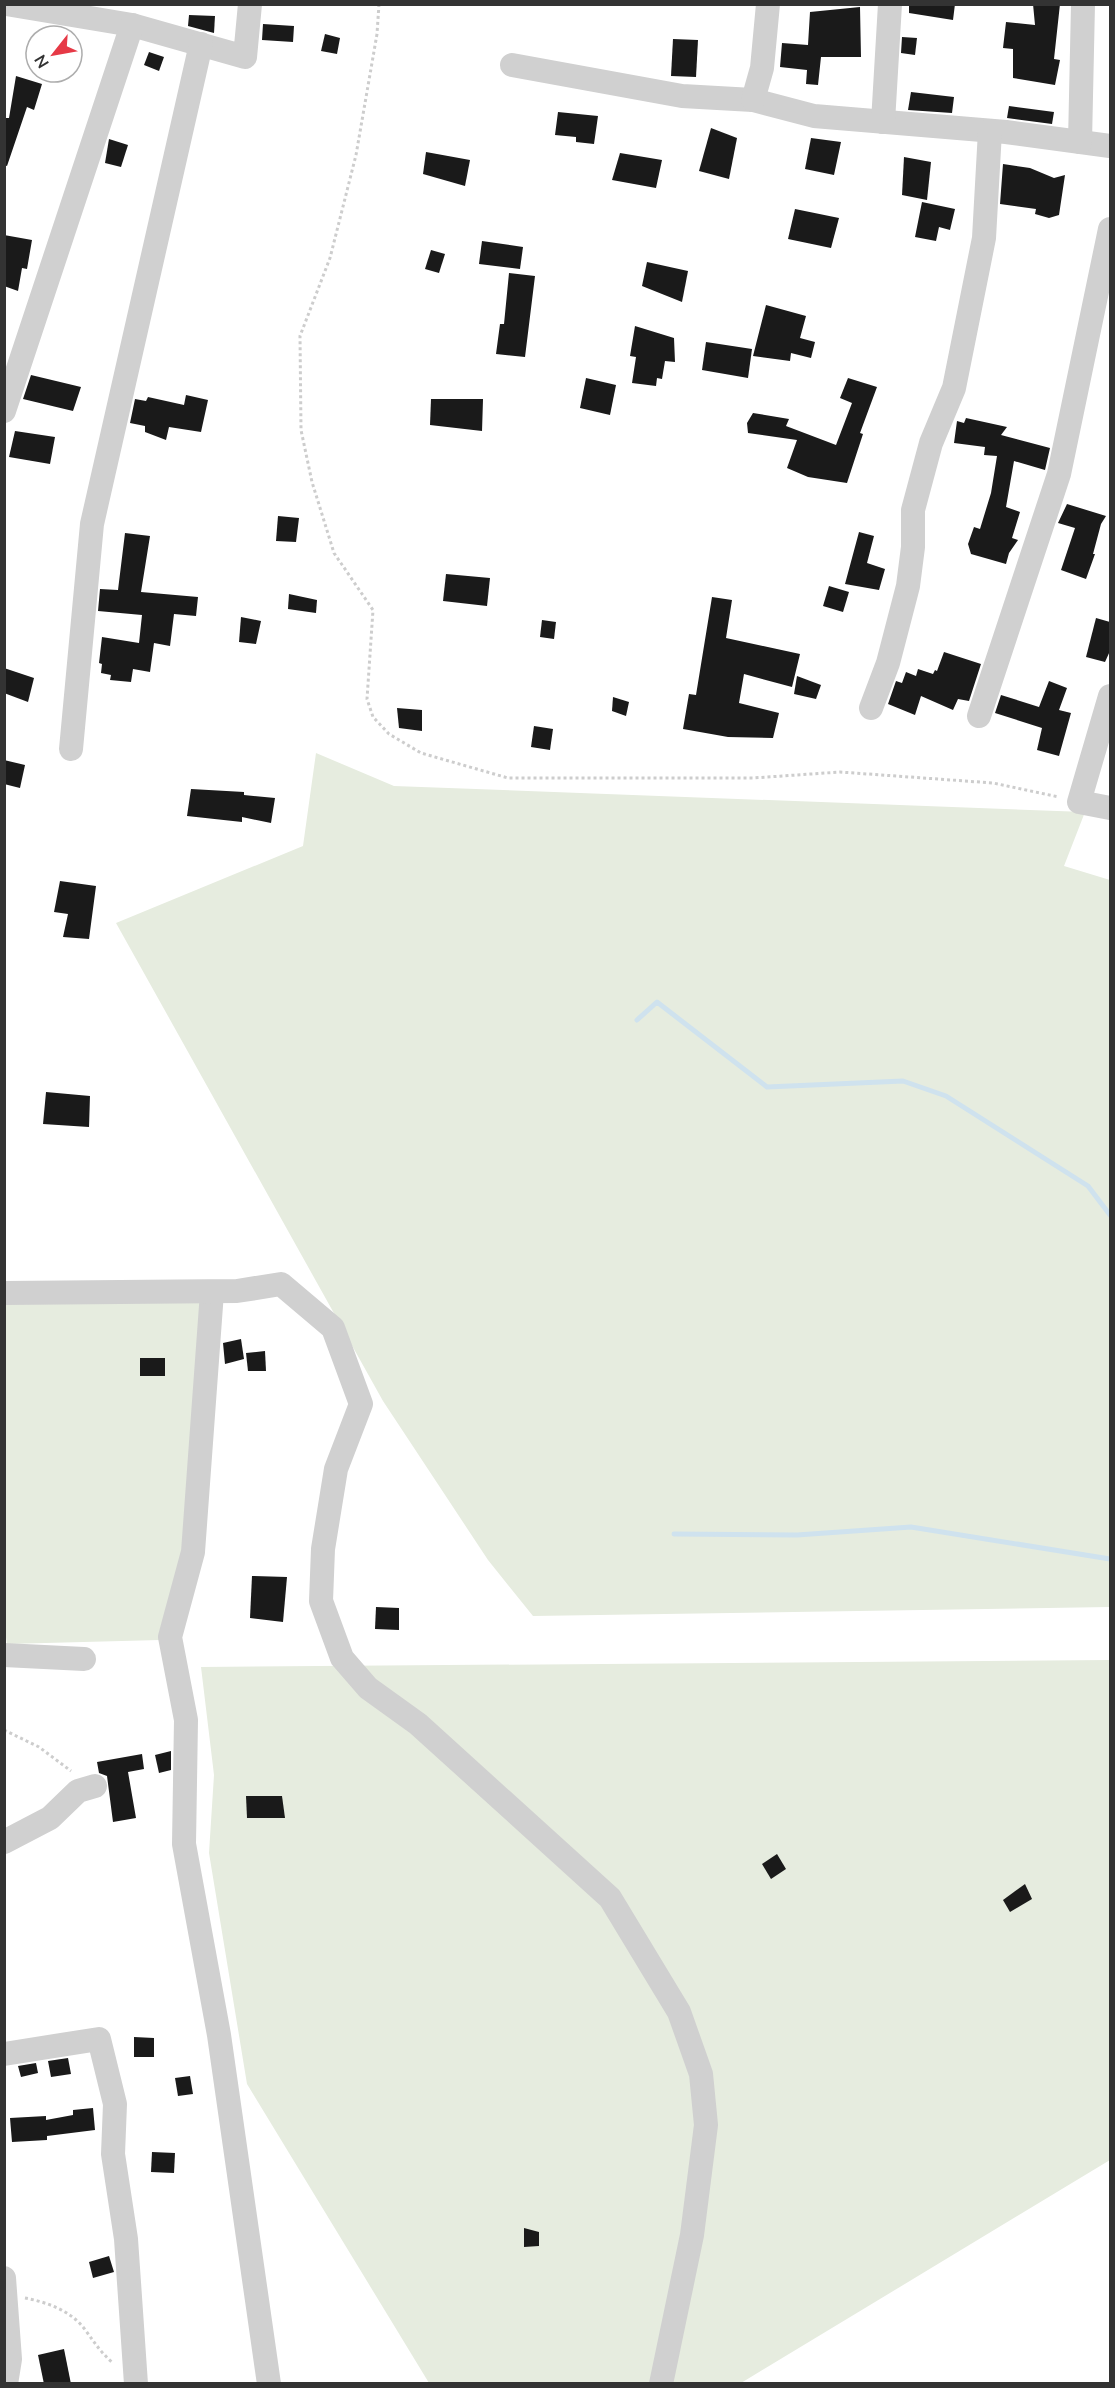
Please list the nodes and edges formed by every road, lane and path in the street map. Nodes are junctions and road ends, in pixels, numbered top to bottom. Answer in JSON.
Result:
{"nodes":[{"id":1,"x":6,"y":4,"type":"edge"},
{"id":2,"x":249,"y":4,"type":"edge"},
{"id":3,"x":379,"y":4,"type":"edge"},
{"id":4,"x":768,"y":4,"type":"edge"},
{"id":5,"x":890,"y":4,"type":"edge"},
{"id":6,"x":1083,"y":4,"type":"edge"},
{"id":7,"x":132,"y":25,"type":"junction"},
{"id":8,"x":201,"y":44,"type":"junction"},
{"id":9,"x":512,"y":65,"type":"dead end"},
{"id":10,"x":753,"y":100,"type":"junction"},
{"id":11,"x":884,"y":122,"type":"junction"},
{"id":12,"x":990,"y":131,"type":"junction"},
{"id":13,"x":1080,"y":142,"type":"junction"},
{"id":14,"x":1110,"y":146,"type":"edge"},
{"id":15,"x":1110,"y":229,"type":"edge"},
{"id":16,"x":4,"y":411,"type":"edge"},
{"id":17,"x":1110,"y":696,"type":"edge"},
{"id":18,"x":871,"y":708,"type":"dead end"},
{"id":19,"x":979,"y":716,"type":"dead end"},
{"id":20,"x":71,"y":749,"type":"dead end"},
{"id":21,"x":1079,"y":802,"type":"junction"},
{"id":22,"x":1110,"y":808,"type":"edge"},
{"id":23,"x":212,"y":1292,"type":"junction"},
{"id":24,"x":4,"y":1293,"type":"edge"},
{"id":25,"x":4,"y":1655,"type":"edge"},
{"id":26,"x":84,"y":1659,"type":"dead end"},
{"id":27,"x":4,"y":1730,"type":"edge"},
{"id":28,"x":95,"y":1786,"type":"joint"},
{"id":29,"x":4,"y":1842,"type":"edge"},
{"id":30,"x":4,"y":2054,"type":"edge"},
{"id":31,"x":5,"y":2286,"type":"edge"},
{"id":32,"x":136,"y":2383,"type":"edge"},
{"id":33,"x":6,"y":2384,"type":"edge"},
{"id":34,"x":269,"y":2384,"type":"edge"},
{"id":35,"x":661,"y":2384,"type":"edge"}],
"edges":[{"from":1,"to":7,"type":"street"},
{"from":2,"to":8,"type":"street"},
{"from":3,"to":21,"type":"path"},
{"from":4,"to":10,"type":"street"},
{"from":5,"to":11,"type":"street"},
{"from":6,"to":13,"type":"street"},
{"from":7,"to":8,"type":"street"},
{"from":7,"to":16,"type":"street"},
{"from":8,"to":20,"type":"street"},
{"from":9,"to":10,"type":"street"},
{"from":10,"to":11,"type":"street"},
{"from":11,"to":12,"type":"street"},
{"from":12,"to":13,"type":"street"},
{"from":12,"to":18,"type":"street"},
{"from":13,"to":14,"type":"street"},
{"from":15,"to":19,"type":"street"},
{"from":17,"to":21,"type":"street"},
{"from":21,"to":22,"type":"street"},
{"from":23,"to":24,"type":"street"},
{"from":23,"to":34,"type":"street"},
{"from":23,"to":35,"type":"street"},
{"from":25,"to":26,"type":"street"},
{"from":27,"to":28,"type":"path"},
{"from":28,"to":29,"type":"street"},
{"from":30,"to":32,"type":"street"},
{"from":31,"to":32,"type":"path"},
{"from":31,"to":33,"type":"street"}]}
